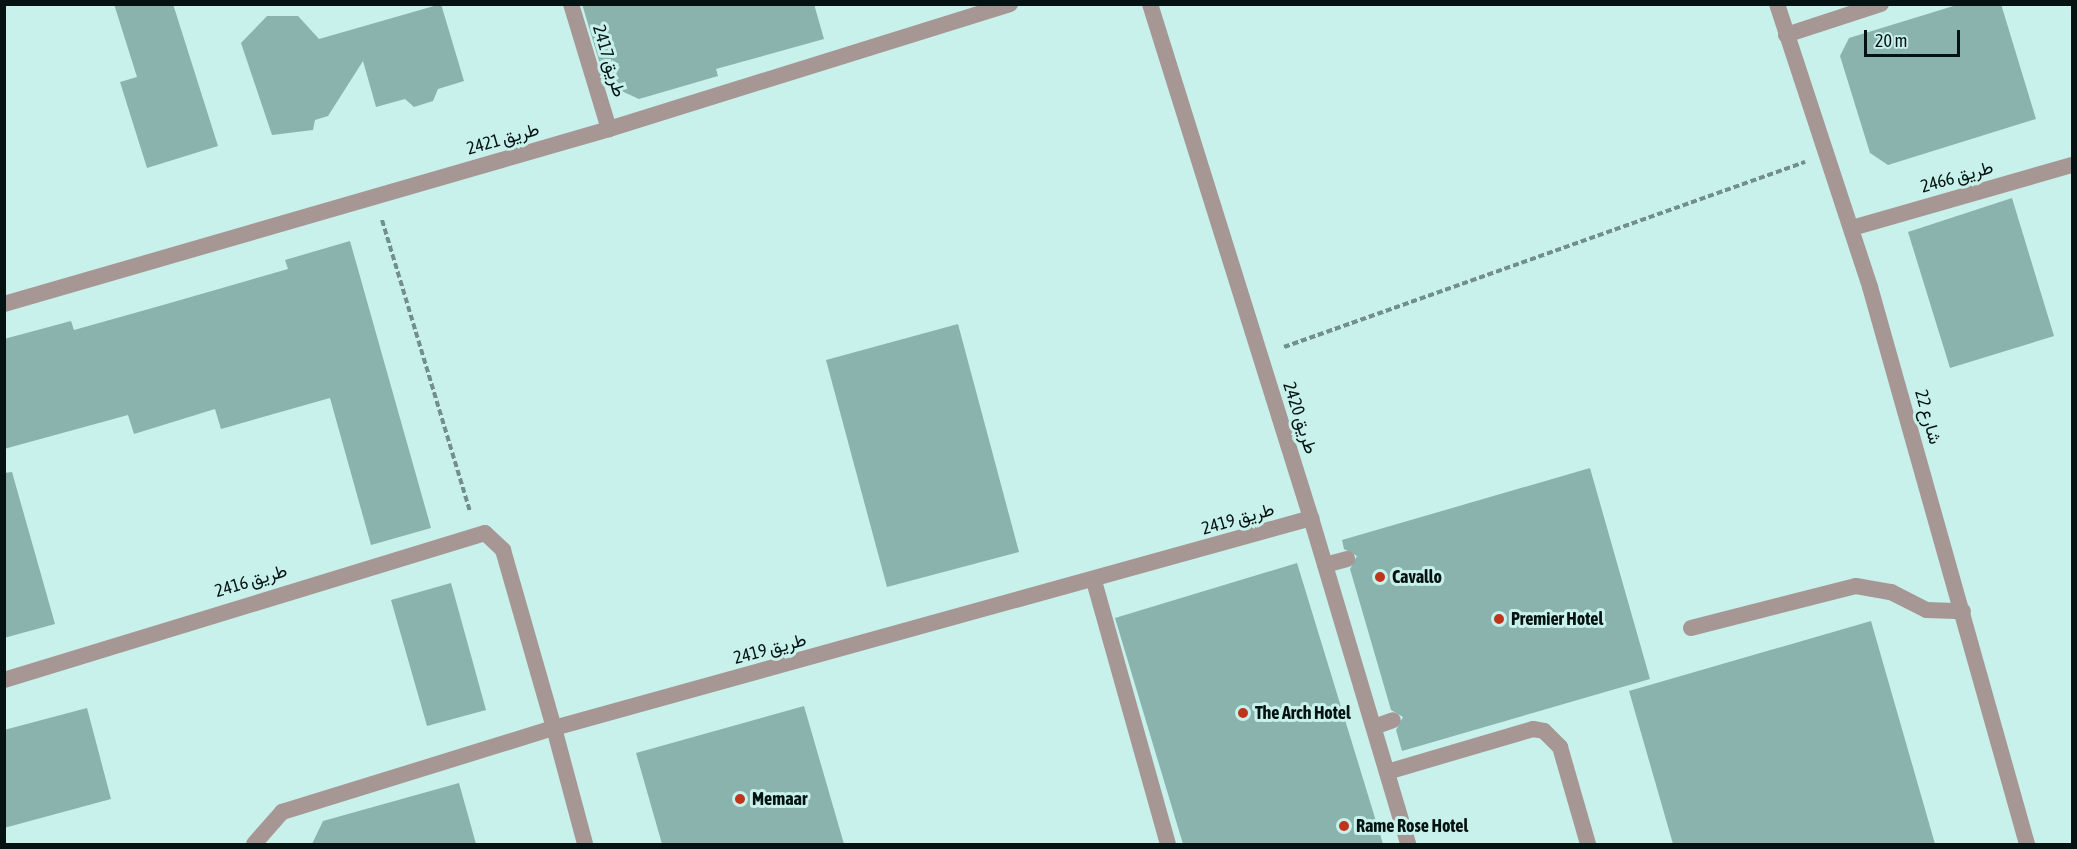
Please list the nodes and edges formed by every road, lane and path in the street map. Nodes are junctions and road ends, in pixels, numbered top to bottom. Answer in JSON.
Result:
{"nodes":[{"id":1,"x":571,"y":4,"type":"edge"},
{"id":2,"x":1010,"y":4,"type":"edge"},
{"id":3,"x":1150,"y":4,"type":"edge"},
{"id":4,"x":1777,"y":4,"type":"edge"},
{"id":5,"x":1881,"y":4,"type":"edge"},
{"id":6,"x":1786,"y":35,"type":"junction"},
{"id":7,"x":609,"y":129,"type":"junction"},
{"id":8,"x":1826,"y":154,"type":"junction"},
{"id":9,"x":2073,"y":165,"type":"edge"},
{"id":10,"x":375,"y":196,"type":"junction"},
{"id":11,"x":1852,"y":228,"type":"junction"},
{"id":12,"x":4,"y":304,"type":"edge"},
{"id":13,"x":1260,"y":356,"type":"junction"},
{"id":14,"x":1311,"y":518,"type":"junction"},
{"id":15,"x":476,"y":533,"type":"junction"},
{"id":16,"x":1347,"y":559,"type":"dead end"},
{"id":17,"x":1326,"y":565,"type":"junction"},
{"id":18,"x":1094,"y":581,"type":"junction"},
{"id":19,"x":1963,"y":611,"type":"junction"},
{"id":20,"x":1691,"y":628,"type":"dead end"},
{"id":21,"x":4,"y":680,"type":"edge"},
{"id":22,"x":1394,"y":720,"type":"dead end"},
{"id":23,"x":1374,"y":727,"type":"junction"},
{"id":24,"x":554,"y":728,"type":"junction"},
{"id":25,"x":1388,"y":772,"type":"junction"},
{"id":26,"x":254,"y":844,"type":"edge"},
{"id":27,"x":585,"y":844,"type":"edge"},
{"id":28,"x":1168,"y":844,"type":"edge"},
{"id":29,"x":1408,"y":844,"type":"edge"},
{"id":30,"x":1588,"y":844,"type":"edge"},
{"id":31,"x":2027,"y":844,"type":"edge"}],
"edges":[{"from":1,"to":7,"type":"street","name":"طريق 2417"},
{"from":2,"to":7,"type":"street","name":"طريق 2421"},
{"from":3,"to":13,"type":"street","name":"طريق 2420"},
{"from":4,"to":6,"type":"street","name":"شارع 22"},
{"from":5,"to":6,"type":"street"},
{"from":6,"to":8,"type":"street","name":"شارع 22"},
{"from":7,"to":10,"type":"street","name":"طريق 2421"},
{"from":8,"to":11,"type":"street","name":"شارع 22"},
{"from":8,"to":13,"type":"path"},
{"from":9,"to":11,"type":"street","name":"طريق 2466"},
{"from":10,"to":12,"type":"street","name":"طريق 2421"},
{"from":10,"to":15,"type":"path"},
{"from":11,"to":19,"type":"street","name":"شارع 22"},
{"from":13,"to":14,"type":"street","name":"طريق 2420"},
{"from":14,"to":17,"type":"street","name":"طريق 2420"},
{"from":14,"to":18,"type":"street","name":"طريق 2419"},
{"from":15,"to":21,"type":"street","name":"طريق 2416"},
{"from":15,"to":24,"type":"street"},
{"from":16,"to":17,"type":"street"},
{"from":17,"to":23,"type":"street","name":"طريق 2420"},
{"from":18,"to":24,"type":"street","name":"طريق 2419"},
{"from":18,"to":28,"type":"street"},
{"from":19,"to":20,"type":"street"},
{"from":19,"to":31,"type":"street","name":"شارع 22"},
{"from":22,"to":23,"type":"street"},
{"from":23,"to":25,"type":"street","name":"طريق 2420"},
{"from":24,"to":26,"type":"street","name":"طريق 2419"},
{"from":24,"to":27,"type":"street"},
{"from":25,"to":29,"type":"street","name":"طريق 2420"},
{"from":25,"to":30,"type":"street"}]}
